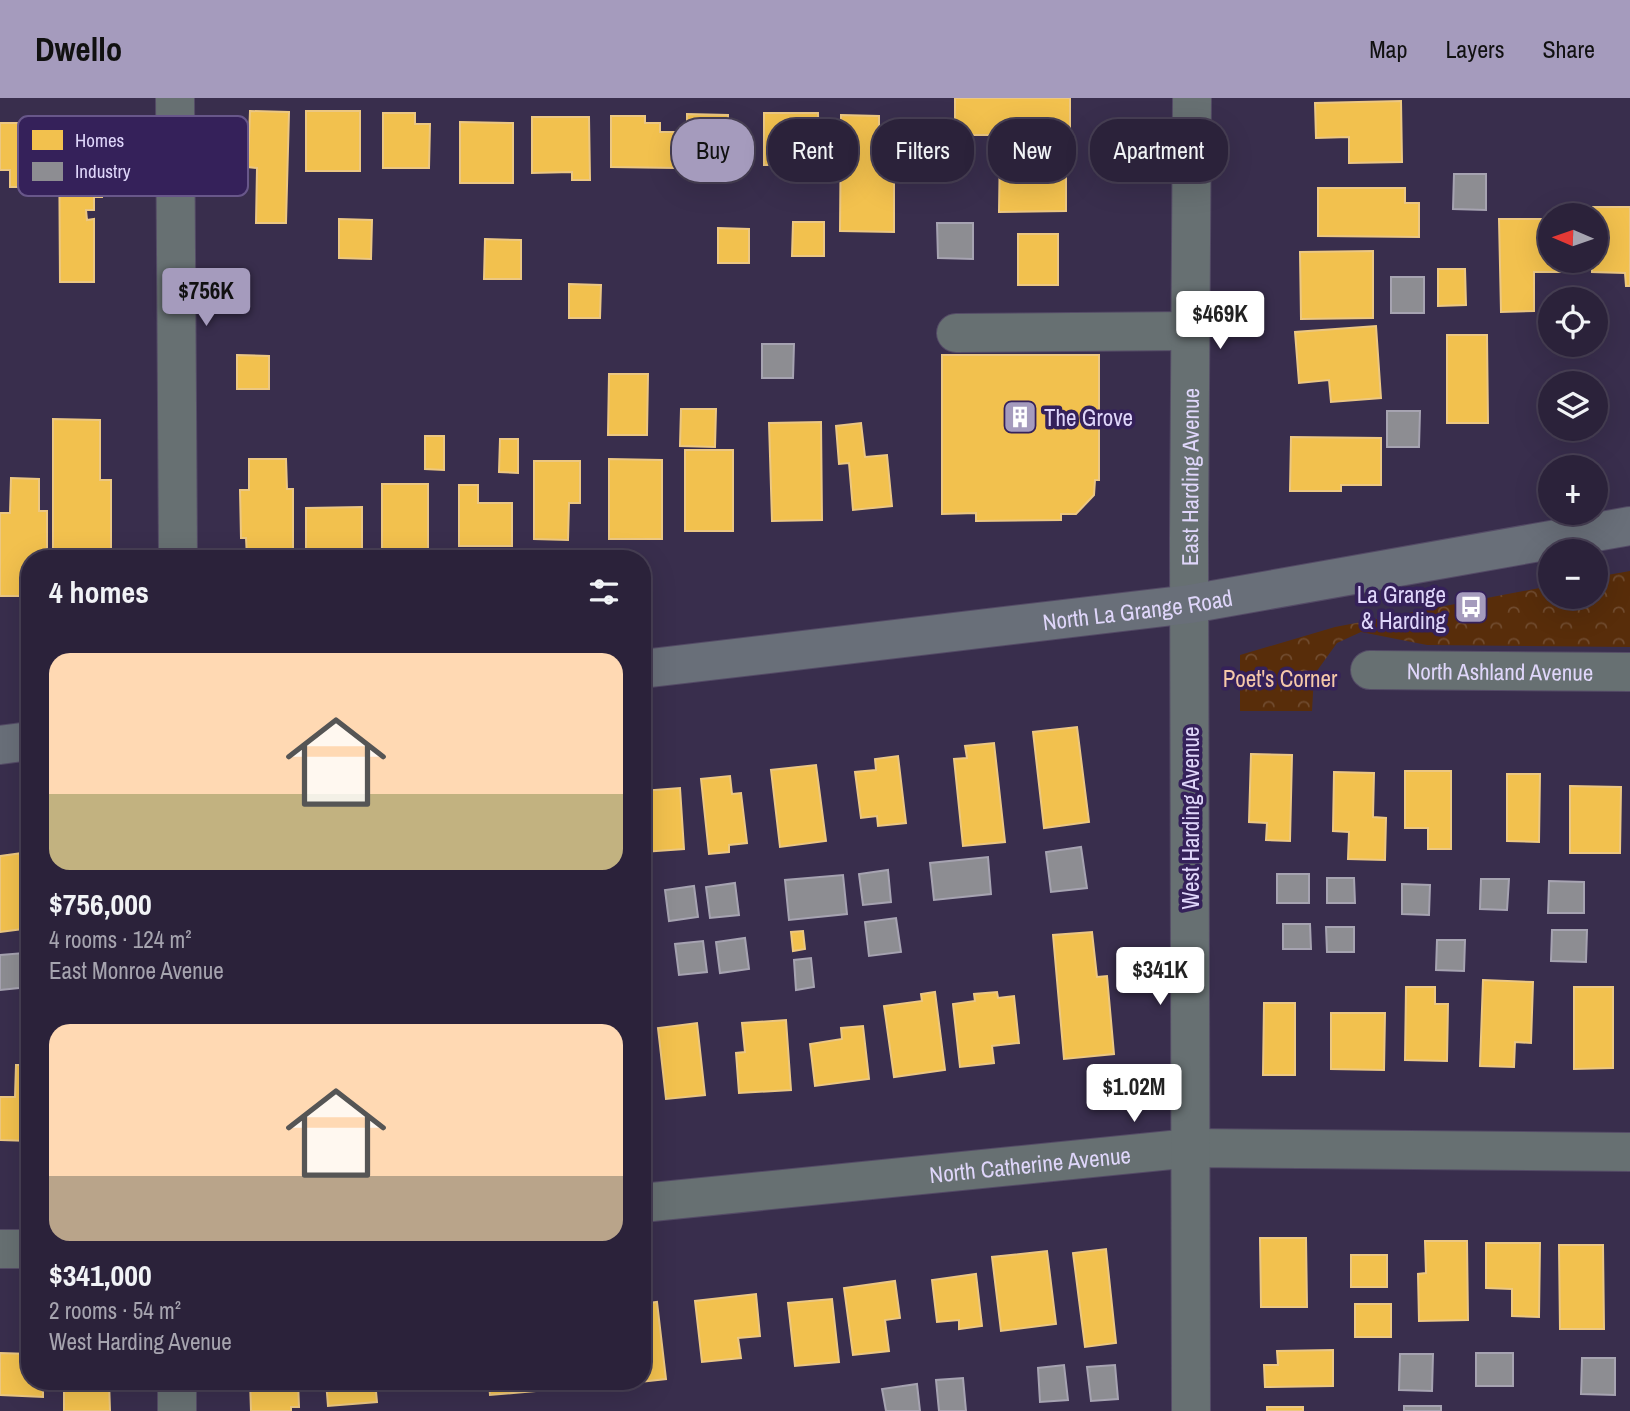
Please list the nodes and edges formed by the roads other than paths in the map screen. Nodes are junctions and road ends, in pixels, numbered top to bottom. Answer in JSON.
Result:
{"nodes":[{"id":1,"x":175,"y":98,"type":"edge"},
{"id":2,"x":1192,"y":98,"type":"edge"},
{"id":3,"x":175,"y":116,"type":"edge"},
{"id":4,"x":176,"y":196,"type":"edge"},
{"id":5,"x":1190,"y":331,"type":"junction"},
{"id":6,"x":956,"y":333,"type":"dead end"},
{"id":7,"x":1630,"y":526,"type":"edge"},
{"id":8,"x":178,"y":550,"type":"edge"},
{"id":9,"x":1190,"y":604,"type":"junction"},
{"id":10,"x":651,"y":669,"type":"edge"},
{"id":11,"x":1370,"y":670,"type":"dead end"},
{"id":12,"x":1630,"y":672,"type":"edge"},
{"id":13,"x":21,"y":742,"type":"edge"},
{"id":14,"x":0,"y":745,"type":"edge"},
{"id":15,"x":1191,"y":1148,"type":"junction"},
{"id":16,"x":1630,"y":1152,"type":"edge"},
{"id":17,"x":651,"y":1202,"type":"edge"},
{"id":18,"x":0,"y":1249,"type":"edge"},
{"id":19,"x":21,"y":1249,"type":"edge"},
{"id":20,"x":177,"y":1390,"type":"edge"},
{"id":21,"x":177,"y":1411,"type":"edge"},
{"id":22,"x":1191,"y":1411,"type":"edge"}],
"edges":[{"from":1,"to":3,"type":"street"},
{"from":2,"to":5,"type":"street","name":"East Harding Avenue"},
{"from":4,"to":8,"type":"street"},
{"from":5,"to":6,"type":"street"},
{"from":5,"to":9,"type":"street","name":"East Harding Avenue"},
{"from":7,"to":9,"type":"main road","name":"North La Grange Road"},
{"from":9,"to":10,"type":"main road","name":"North La Grange Road"},
{"from":9,"to":15,"type":"street","name":"West Harding Avenue"},
{"from":11,"to":12,"type":"street","name":"North Ashland Avenue"},
{"from":13,"to":14,"type":"main road"},
{"from":15,"to":16,"type":"street","name":"North Catherine Avenue"},
{"from":15,"to":17,"type":"street","name":"North Catherine Avenue"},
{"from":15,"to":22,"type":"street","name":"West Harding Avenue"},
{"from":18,"to":19,"type":"street"},
{"from":20,"to":21,"type":"street"}]}
